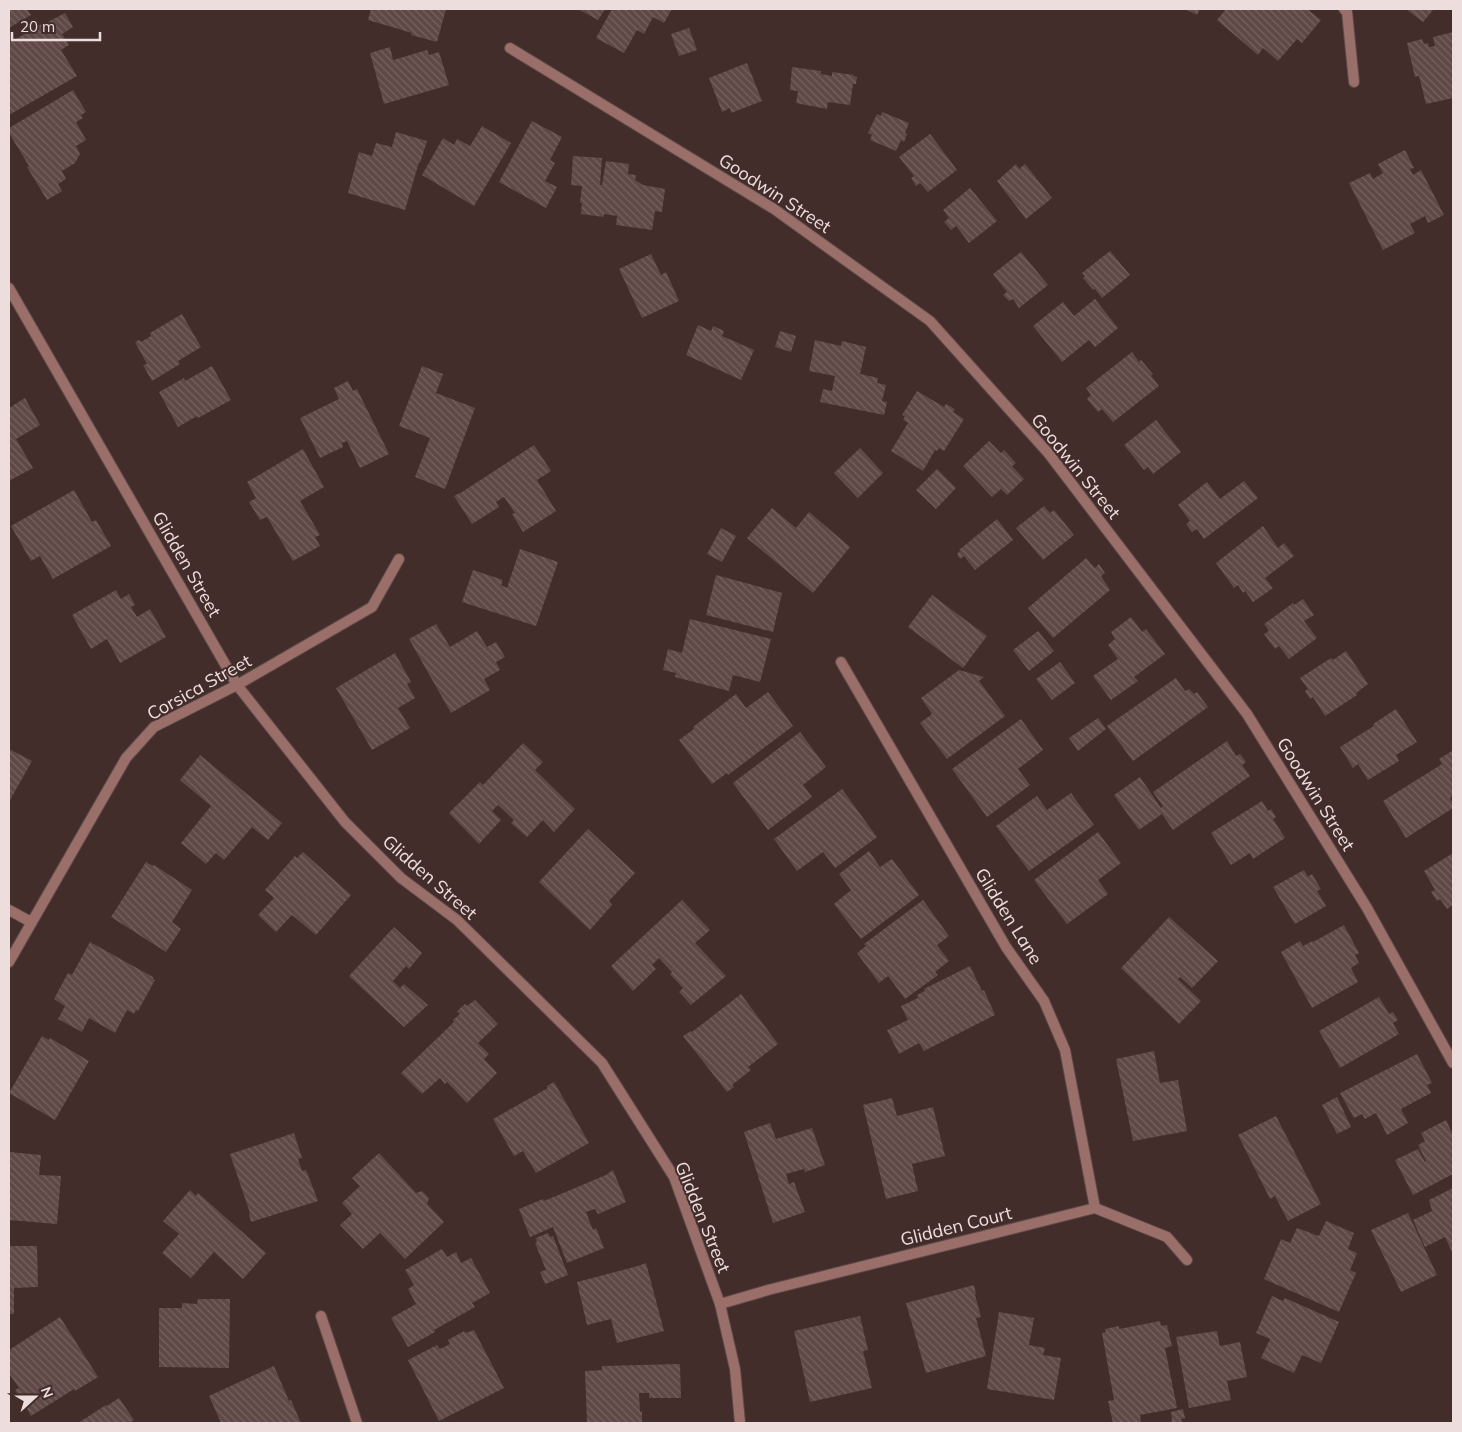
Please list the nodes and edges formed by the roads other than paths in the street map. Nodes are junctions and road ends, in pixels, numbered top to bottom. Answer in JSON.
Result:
{"nodes":[{"id":1,"x":1344,"y":9,"type":"edge"},
{"id":2,"x":510,"y":48,"type":"dead end"},
{"id":3,"x":1354,"y":82,"type":"dead end"},
{"id":4,"x":9,"y":288,"type":"edge"},
{"id":5,"x":399,"y":559,"type":"dead end"},
{"id":6,"x":841,"y":662,"type":"dead end"},
{"id":7,"x":237,"y":685,"type":"junction"},
{"id":8,"x":9,"y":910,"type":"edge"},
{"id":9,"x":31,"y":922,"type":"junction"},
{"id":10,"x":9,"y":962,"type":"edge"},
{"id":11,"x":1453,"y":1063,"type":"edge"},
{"id":12,"x":1095,"y":1208,"type":"junction"},
{"id":13,"x":1187,"y":1260,"type":"dead end"},
{"id":14,"x":720,"y":1304,"type":"junction"},
{"id":15,"x":321,"y":1316,"type":"dead end"},
{"id":16,"x":357,"y":1423,"type":"edge"},
{"id":17,"x":740,"y":1423,"type":"edge"}],
"edges":[{"from":1,"to":3,"type":"street"},
{"from":2,"to":11,"type":"street","name":"Goodwin Street"},
{"from":4,"to":7,"type":"street","name":"Glidden Street"},
{"from":5,"to":7,"type":"street","name":"Corsica Street"},
{"from":6,"to":12,"type":"street","name":"Glidden Lane"},
{"from":7,"to":9,"type":"street","name":"Corsica Street"},
{"from":7,"to":14,"type":"street","name":"Glidden Street"},
{"from":8,"to":9,"type":"street"},
{"from":9,"to":10,"type":"street","name":"Corsica Street"},
{"from":12,"to":13,"type":"street"},
{"from":12,"to":14,"type":"street","name":"Glidden Court"},
{"from":14,"to":17,"type":"street","name":"Glidden Street"},
{"from":15,"to":16,"type":"street"}]}
